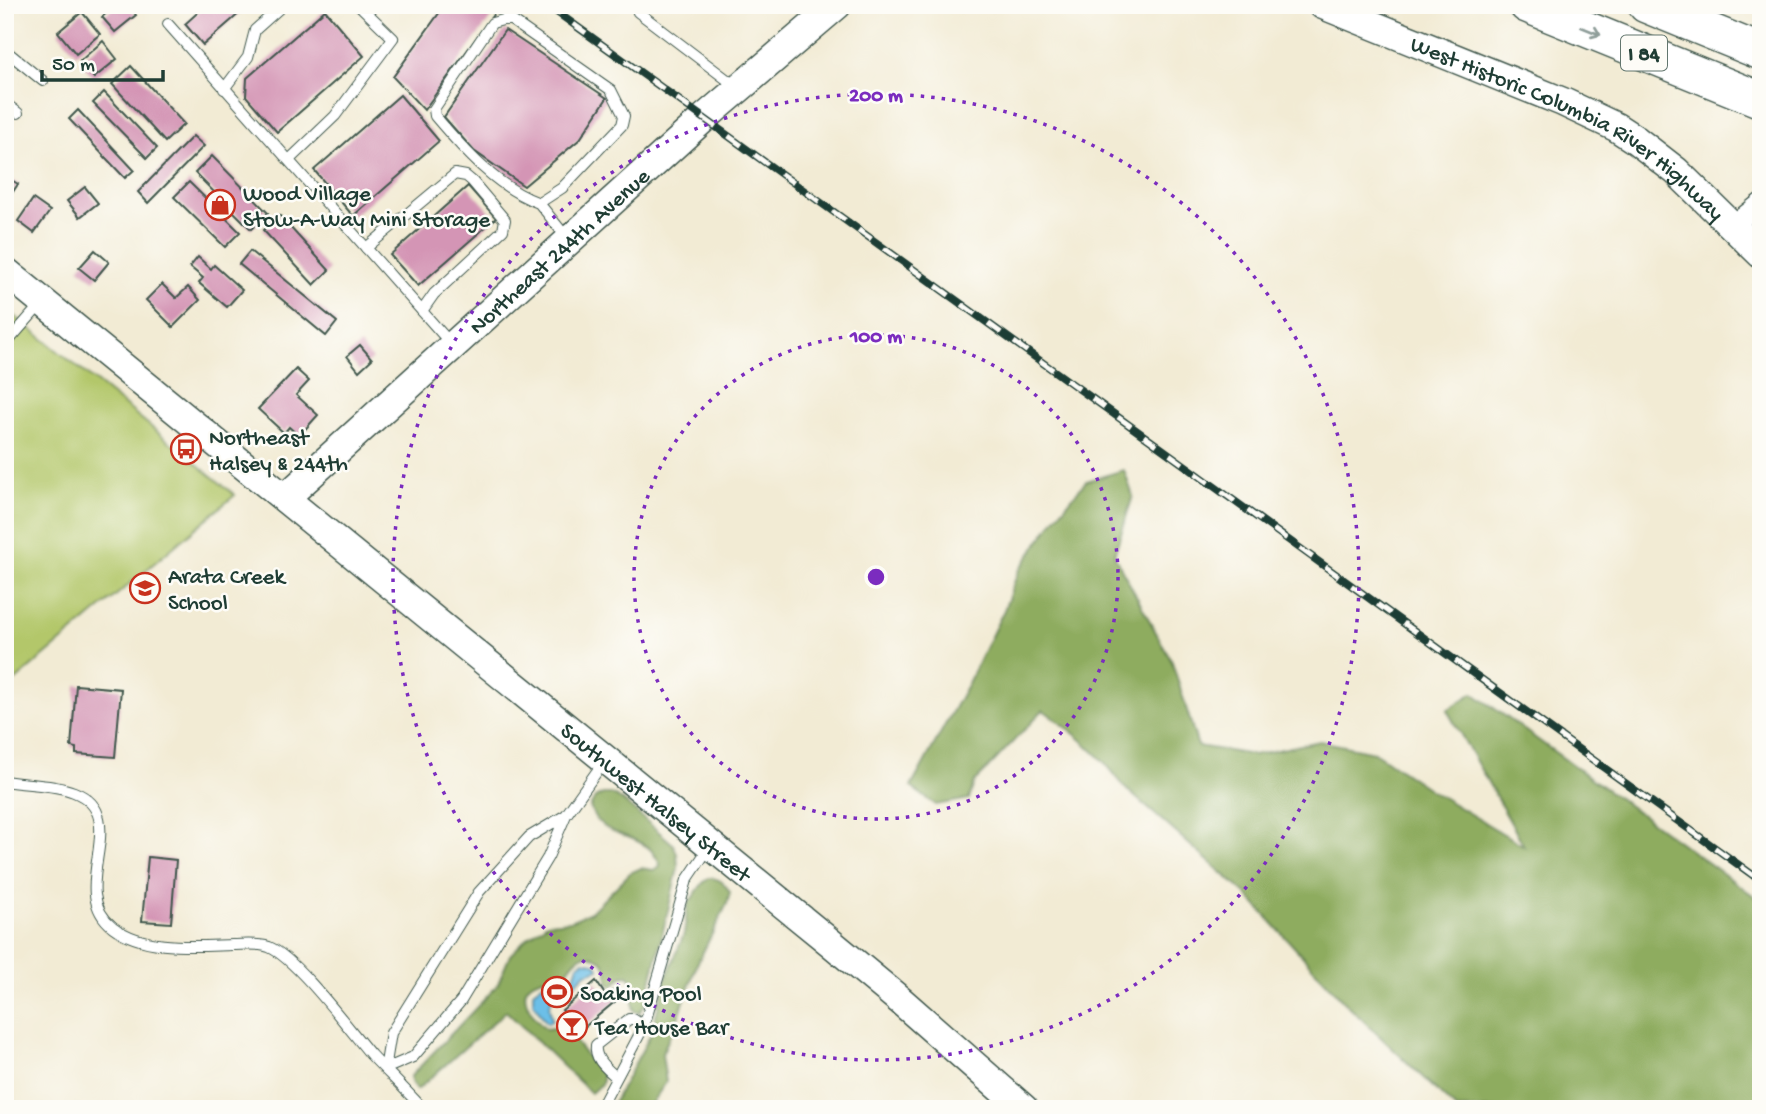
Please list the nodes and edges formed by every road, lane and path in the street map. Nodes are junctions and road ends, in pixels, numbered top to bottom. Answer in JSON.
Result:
{"nodes":[{"id":1,"x":283,"y":5,"type":"edge"},
{"id":2,"x":359,"y":5,"type":"edge"},
{"id":3,"x":837,"y":5,"type":"edge"},
{"id":4,"x":1323,"y":5,"type":"edge"},
{"id":5,"x":1527,"y":5,"type":"edge"},
{"id":6,"x":1646,"y":5,"type":"edge"},
{"id":7,"x":637,"y":7,"type":"edge"},
{"id":8,"x":167,"y":24,"type":"dead end"},
{"id":9,"x":1761,"y":52,"type":"edge"},
{"id":10,"x":7,"y":55,"type":"edge"},
{"id":11,"x":43,"y":81,"type":"dead end"},
{"id":12,"x":224,"y":89,"type":"junction"},
{"id":13,"x":738,"y":89,"type":"junction"},
{"id":14,"x":1761,"y":100,"type":"edge"},
{"id":15,"x":5,"y":103,"type":"edge"},
{"id":16,"x":18,"y":113,"type":"dead end"},
{"id":17,"x":289,"y":160,"type":"junction"},
{"id":18,"x":539,"y":202,"type":"junction"},
{"id":19,"x":1761,"y":203,"type":"edge"},
{"id":20,"x":1732,"y":226,"type":"junction"},
{"id":21,"x":569,"y":241,"type":"junction"},
{"id":22,"x":366,"y":248,"type":"junction"},
{"id":23,"x":1761,"y":254,"type":"edge"},
{"id":24,"x":5,"y":271,"type":"edge"},
{"id":25,"x":43,"y":302,"type":"junction"},
{"id":26,"x":422,"y":311,"type":"junction"},
{"id":27,"x":5,"y":345,"type":"edge"},
{"id":28,"x":452,"y":346,"type":"junction"},
{"id":29,"x":285,"y":498,"type":"junction"},
{"id":30,"x":605,"y":759,"type":"junction"},
{"id":31,"x":5,"y":781,"type":"edge"},
{"id":32,"x":566,"y":815,"type":"junction"},
{"id":33,"x":710,"y":846,"type":"junction"},
{"id":34,"x":644,"y":1026,"type":"junction"},
{"id":35,"x":385,"y":1069,"type":"junction"},
{"id":36,"x":616,"y":1077,"type":"junction"},
{"id":37,"x":423,"y":1109,"type":"edge"},
{"id":38,"x":600,"y":1109,"type":"edge"},
{"id":39,"x":1024,"y":1109,"type":"edge"}],
"edges":[{"from":1,"to":12,"type":"lane"},
{"from":2,"to":17,"type":"lane"},
{"from":3,"to":13,"type":"street","name":"Northeast 244th Avenue"},
{"from":4,"to":20,"type":"street","name":"West Historic Columbia River Highway"},
{"from":5,"to":14,"type":"highway","number":"I 84","one_way":true},
{"from":6,"to":9,"type":"highway","number":"I 84"},
{"from":7,"to":13,"type":"lane"},
{"from":8,"to":12,"type":"lane"},
{"from":10,"to":11,"type":"lane"},
{"from":12,"to":17,"type":"lane"},
{"from":13,"to":21,"type":"street","name":"Northeast 244th Avenue"},
{"from":15,"to":16,"type":"lane"},
{"from":17,"to":22,"type":"lane"},
{"from":18,"to":18,"type":"lane"},
{"from":18,"to":21,"type":"lane"},
{"from":19,"to":20,"type":"street"},
{"from":20,"to":23,"type":"street","name":"West Historic Columbia River Highway"},
{"from":21,"to":28,"type":"street","name":"Northeast 244th Avenue"},
{"from":22,"to":26,"type":"lane"},
{"from":22,"to":26,"type":"lane"},
{"from":24,"to":25,"type":"street","name":"Southwest Halsey Street"},
{"from":25,"to":27,"type":"lane"},
{"from":25,"to":29,"type":"street","name":"Southwest Halsey Street"},
{"from":26,"to":28,"type":"lane"},
{"from":28,"to":29,"type":"street","name":"Northeast 244th Avenue"},
{"from":29,"to":30,"type":"street","name":"Southwest Halsey Street"},
{"from":30,"to":32,"type":"lane"},
{"from":30,"to":33,"type":"street","name":"Southwest Halsey Street"},
{"from":31,"to":35,"type":"lane"},
{"from":32,"to":35,"type":"lane"},
{"from":32,"to":35,"type":"lane"},
{"from":33,"to":34,"type":"lane"},
{"from":33,"to":39,"type":"street","name":"Southwest Halsey Street"},
{"from":34,"to":36,"type":"lane"},
{"from":34,"to":36,"type":"lane"},
{"from":35,"to":37,"type":"lane"},
{"from":36,"to":38,"type":"lane"}]}
